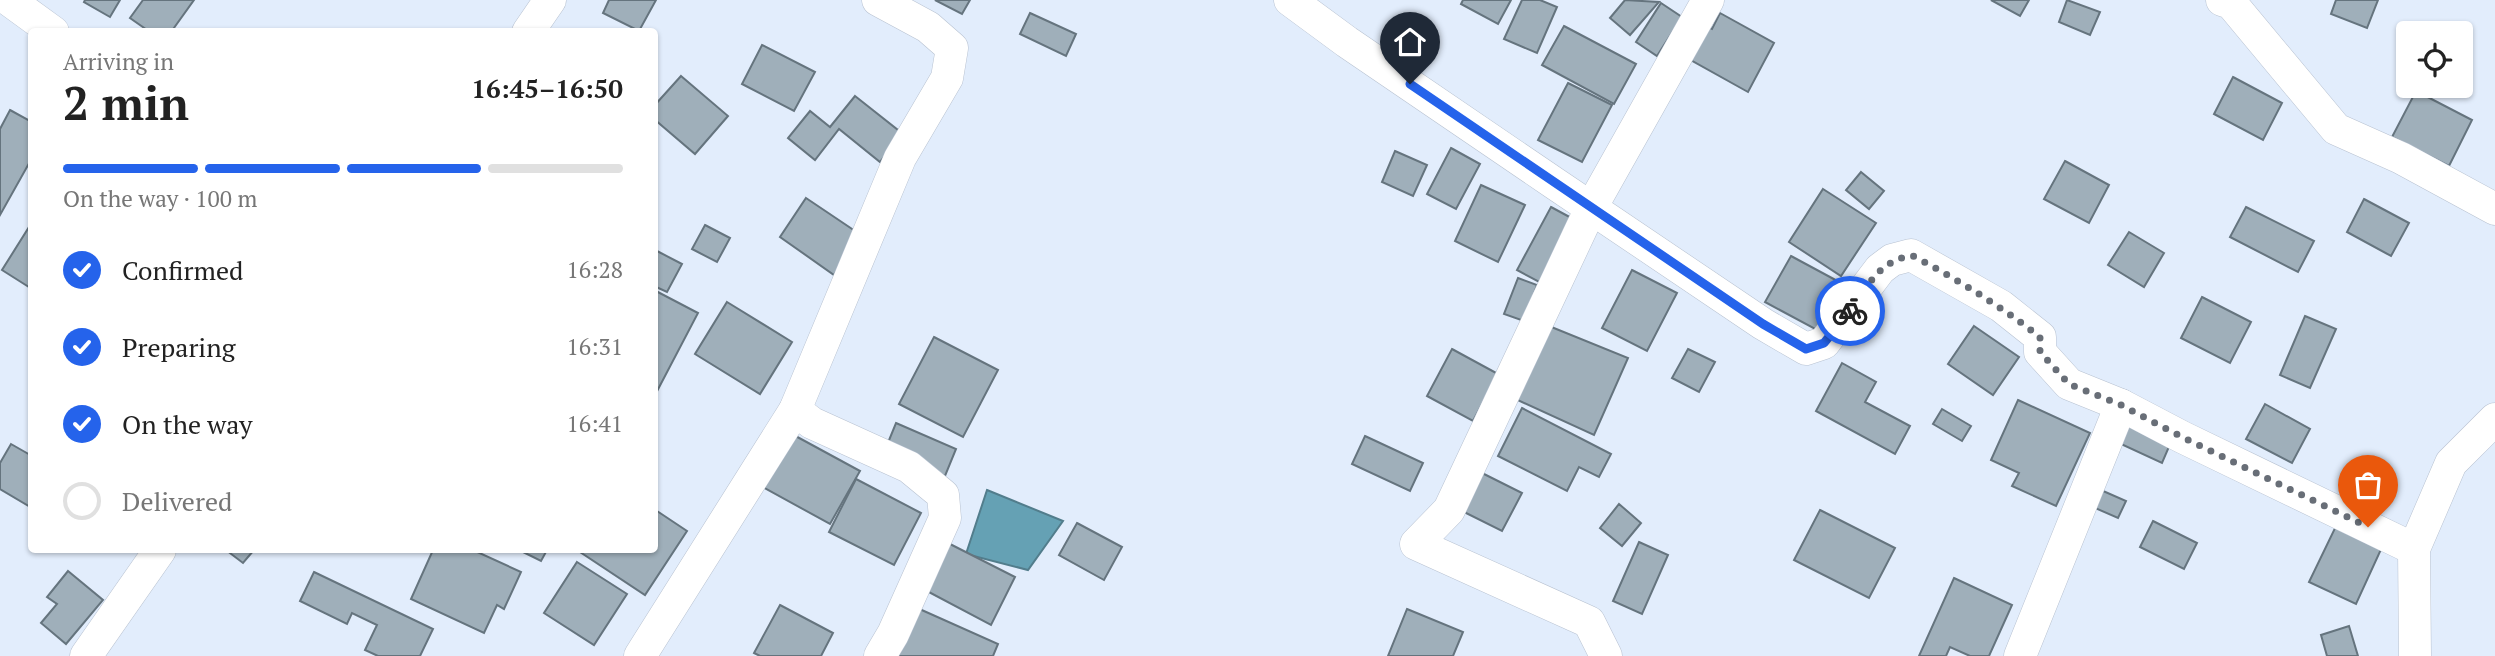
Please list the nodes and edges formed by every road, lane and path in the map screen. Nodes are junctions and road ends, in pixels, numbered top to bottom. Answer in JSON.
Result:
{"nodes":[{"id":1,"x":9,"y":0,"type":"edge"},
{"id":2,"x":550,"y":0,"type":"edge"},
{"id":3,"x":878,"y":0,"type":"edge"},
{"id":4,"x":1290,"y":0,"type":"edge"},
{"id":5,"x":1708,"y":0,"type":"edge"},
{"id":6,"x":2222,"y":0,"type":"edge"},
{"id":7,"x":48,"y":28,"type":"edge"},
{"id":8,"x":531,"y":28,"type":"edge"},
{"id":9,"x":1591,"y":208,"type":"junction"},
{"id":10,"x":2495,"y":209,"type":"edge"},
{"id":11,"x":2121,"y":405,"type":"junction"},
{"id":12,"x":795,"y":410,"type":"junction"},
{"id":13,"x":2495,"y":419,"type":"edge"},
{"id":14,"x":2414,"y":549,"type":"junction"},
{"id":15,"x":158,"y":553,"type":"edge"},
{"id":16,"x":86,"y":656,"type":"edge"},
{"id":17,"x":640,"y":656,"type":"edge"},
{"id":18,"x":880,"y":656,"type":"edge"},
{"id":19,"x":1606,"y":656,"type":"edge"},
{"id":20,"x":2020,"y":656,"type":"edge"},
{"id":21,"x":2415,"y":656,"type":"edge"}],
"edges":[{"from":1,"to":7,"type":"street"},
{"from":2,"to":8,"type":"street"},
{"from":3,"to":12,"type":"street"},
{"from":4,"to":9,"type":"street"},
{"from":5,"to":9,"type":"street"},
{"from":6,"to":10,"type":"street"},
{"from":9,"to":11,"type":"street"},
{"from":9,"to":19,"type":"street"},
{"from":11,"to":14,"type":"street"},
{"from":11,"to":20,"type":"street"},
{"from":12,"to":17,"type":"street"},
{"from":12,"to":18,"type":"street"},
{"from":13,"to":14,"type":"street"},
{"from":14,"to":21,"type":"street"},
{"from":15,"to":16,"type":"street"}]}
